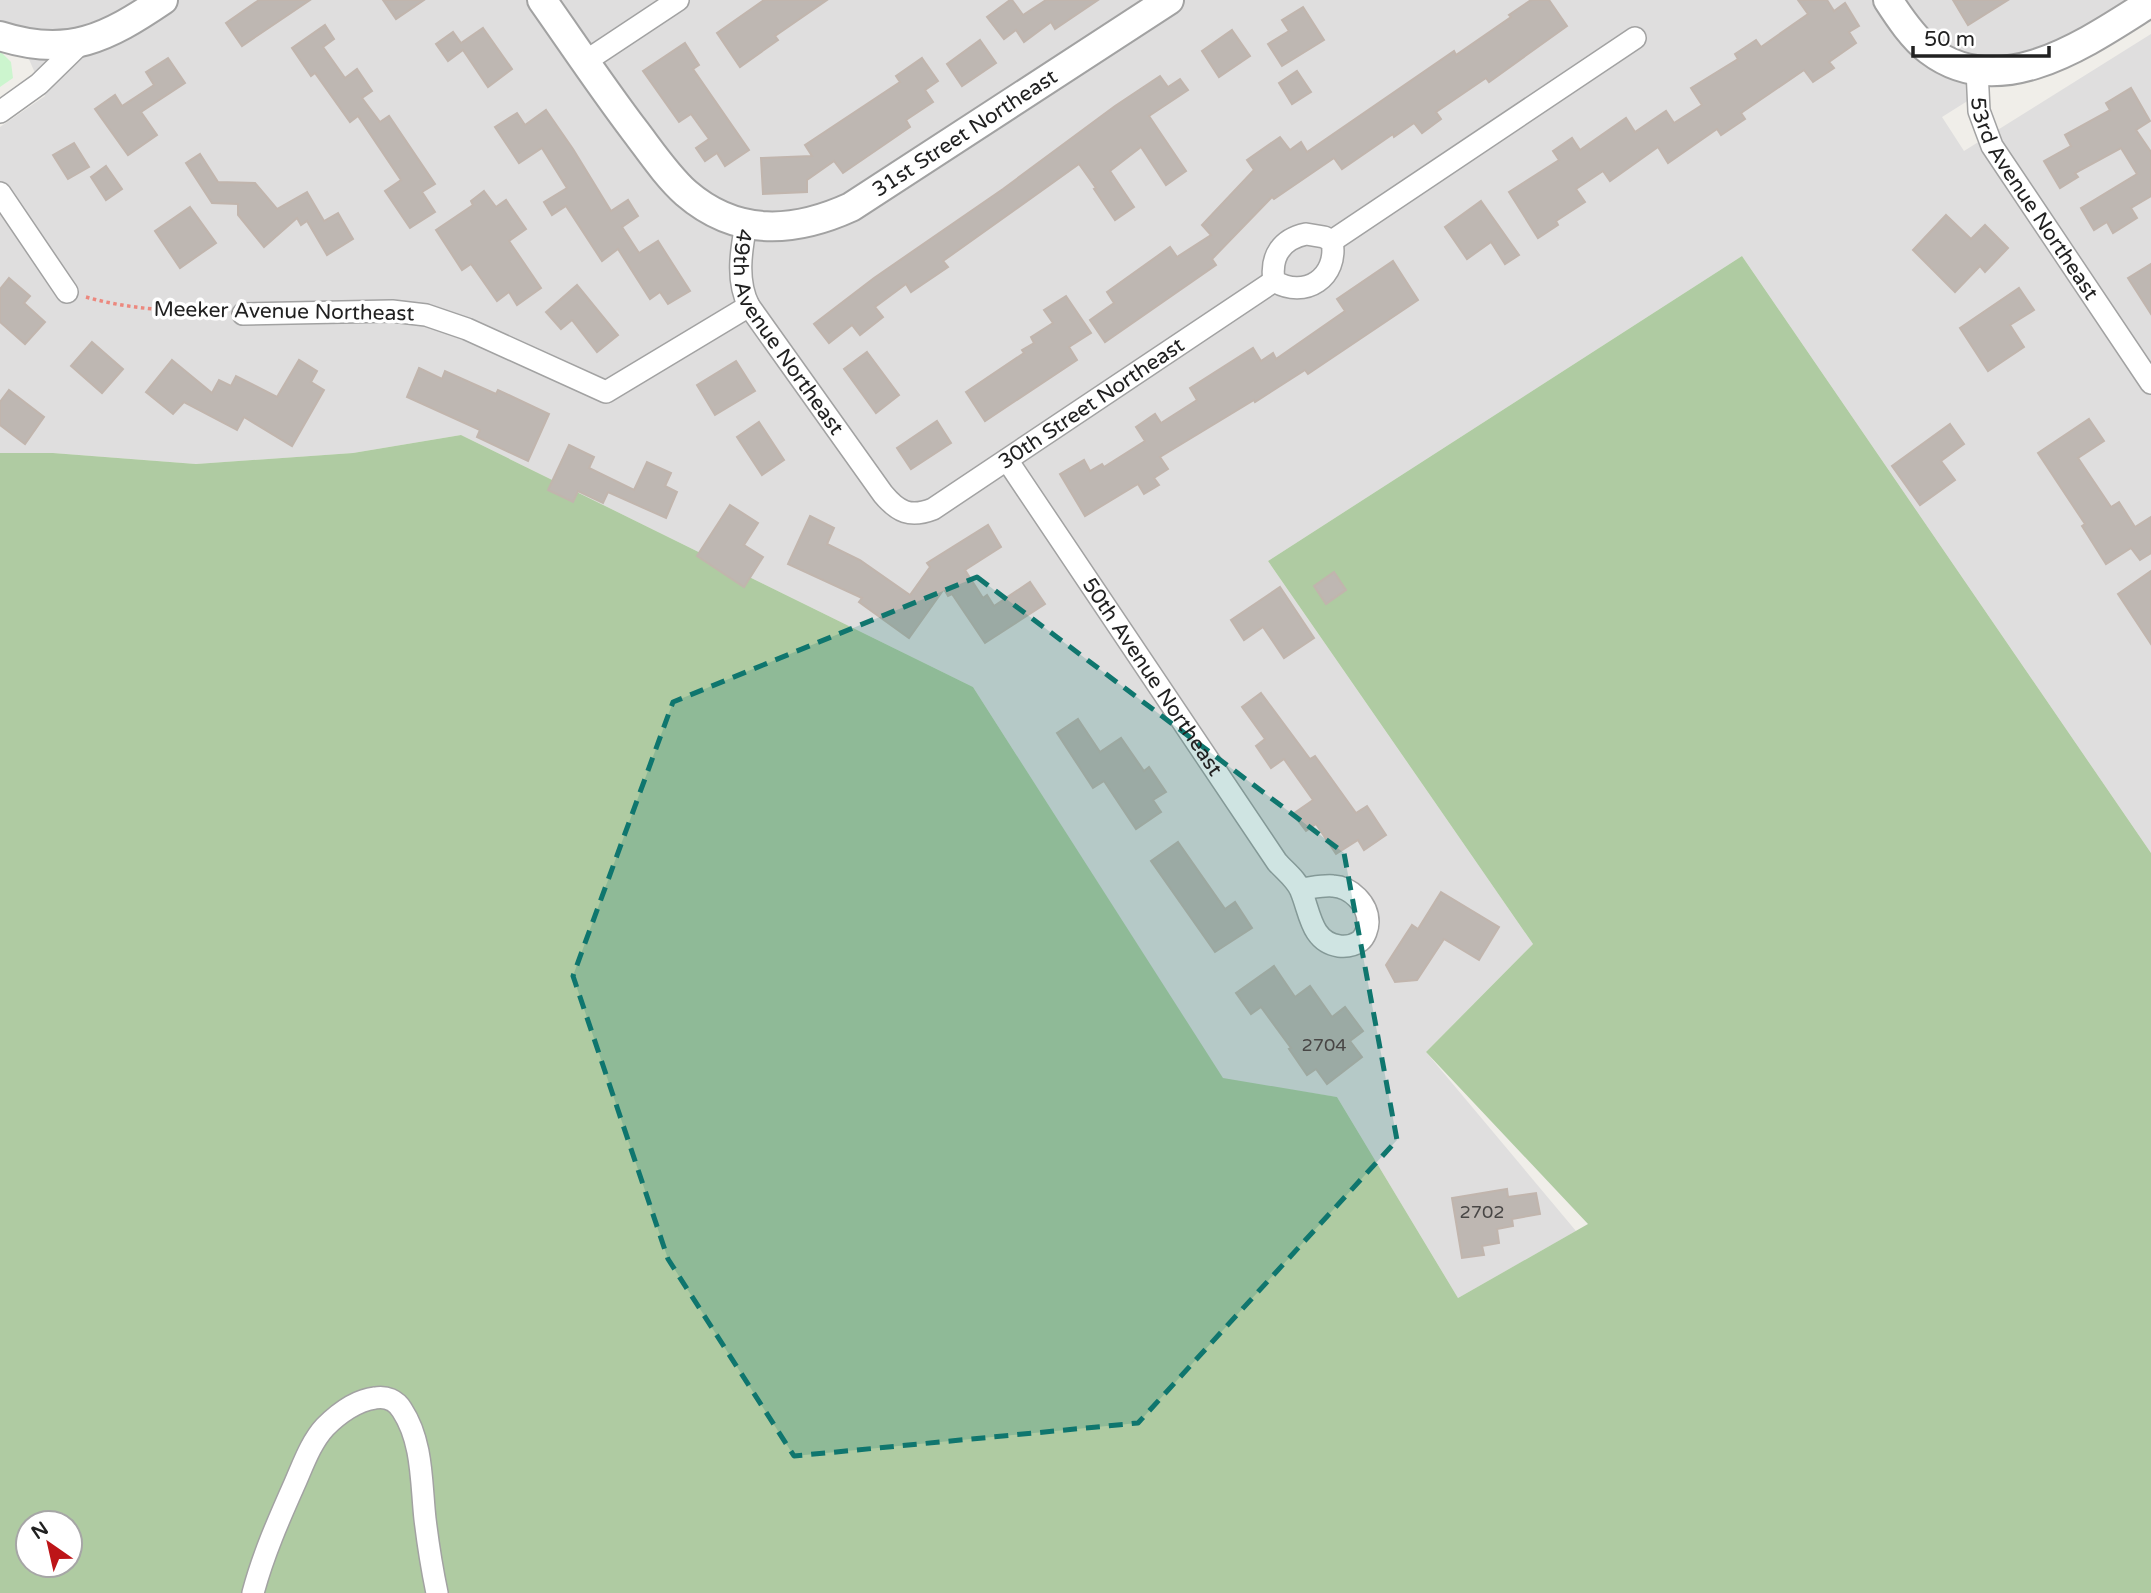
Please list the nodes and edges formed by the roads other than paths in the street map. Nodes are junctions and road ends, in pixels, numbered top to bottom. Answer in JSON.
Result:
{"nodes":[{"id":1,"x":163,"y":0,"type":"edge"},
{"id":2,"x":542,"y":0,"type":"edge"},
{"id":3,"x":678,"y":0,"type":"edge"},
{"id":4,"x":1169,"y":0,"type":"edge"},
{"id":5,"x":1888,"y":0,"type":"edge"},
{"id":6,"x":2151,"y":2,"type":"edge"},
{"id":7,"x":0,"y":36,"type":"edge"},
{"id":8,"x":1635,"y":38,"type":"dead end"},
{"id":9,"x":81,"y":43,"type":"junction"},
{"id":10,"x":586,"y":61,"type":"junction"},
{"id":11,"x":1978,"y":70,"type":"junction"},
{"id":12,"x":0,"y":112,"type":"edge"},
{"id":13,"x":0,"y":193,"type":"edge"},
{"id":14,"x":746,"y":224,"type":"junction"},
{"id":15,"x":1332,"y":242,"type":"junction"},
{"id":16,"x":1274,"y":281,"type":"junction"},
{"id":17,"x":67,"y":292,"type":"road end"},
{"id":18,"x":749,"y":306,"type":"junction"},
{"id":19,"x":243,"y":314,"type":"road end"},
{"id":20,"x":2151,"y":383,"type":"edge"},
{"id":21,"x":1007,"y":460,"type":"junction"},
{"id":22,"x":904,"y":513,"type":"joint"},
{"id":23,"x":1301,"y":888,"type":"dead end"},
{"id":24,"x":253,"y":1593,"type":"edge"},
{"id":25,"x":437,"y":1593,"type":"edge"}],
"edges":[{"from":1,"to":9,"type":"street"},
{"from":2,"to":10,"type":"street","name":"49th Avenue Northeast"},
{"from":3,"to":10,"type":"street"},
{"from":4,"to":14,"type":"street","name":"31st Street Northeast"},
{"from":5,"to":11,"type":"street","name":"53rd Avenue Northeast"},
{"from":6,"to":11,"type":"street"},
{"from":7,"to":9,"type":"street"},
{"from":8,"to":15,"type":"street"},
{"from":9,"to":12,"type":"street"},
{"from":10,"to":14,"type":"street","name":"49th Avenue Northeast"},
{"from":11,"to":20,"type":"street","name":"53rd Avenue Northeast"},
{"from":13,"to":17,"type":"street"},
{"from":14,"to":18,"type":"street","name":"49th Avenue Northeast"},
{"from":15,"to":16,"type":"street"},
{"from":15,"to":16,"type":"street"},
{"from":16,"to":21,"type":"street","name":"30th Street Northeast"},
{"from":18,"to":19,"type":"street","name":"Meeker Avenue Northeast"},
{"from":18,"to":22,"type":"street","name":"49th Avenue Northeast"},
{"from":21,"to":22,"type":"street","name":"30th Street Northeast"},
{"from":21,"to":23,"type":"street","name":"50th Avenue Northeast"},
{"from":24,"to":25,"type":"street"}]}
